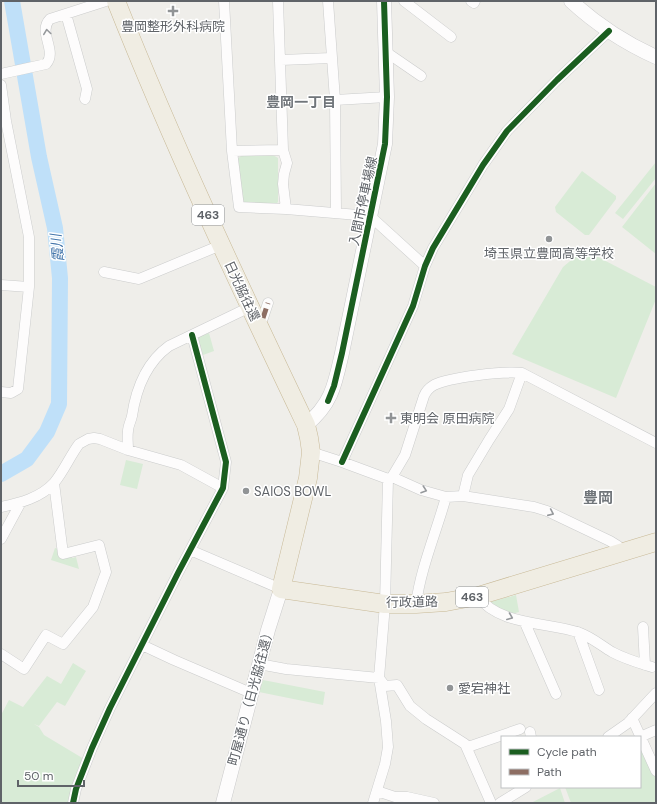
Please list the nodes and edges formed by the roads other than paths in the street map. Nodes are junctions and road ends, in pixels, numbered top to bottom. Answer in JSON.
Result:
{"nodes":[{"id":1,"x":106,"y":1,"type":"edge"},
{"id":2,"x":116,"y":1,"type":"edge"},
{"id":3,"x":224,"y":1,"type":"edge"},
{"id":4,"x":278,"y":1,"type":"edge"},
{"id":5,"x":328,"y":1,"type":"edge"},
{"id":6,"x":384,"y":1,"type":"edge"},
{"id":7,"x":404,"y":1,"type":"edge"},
{"id":8,"x":472,"y":1,"type":"edge"},
{"id":9,"x":476,"y":1,"type":"edge"},
{"id":10,"x":571,"y":1,"type":"edge"},
{"id":11,"x":66,"y":14,"type":"junction"},
{"id":12,"x":608,"y":31,"type":"junction"},
{"id":13,"x":451,"y":37,"type":"dead end"},
{"id":14,"x":386,"y":52,"type":"junction"},
{"id":15,"x":656,"y":57,"type":"edge"},
{"id":16,"x":331,"y":58,"type":"junction"},
{"id":17,"x":281,"y":60,"type":"junction"},
{"id":18,"x":3,"y":74,"type":"edge"},
{"id":19,"x":421,"y":76,"type":"dead end"},
{"id":20,"x":1,"y":85,"type":"edge"},
{"id":21,"x":387,"y":97,"type":"junction"},
{"id":22,"x":85,"y":99,"type":"dead end"},
{"id":23,"x":335,"y":100,"type":"junction"},
{"id":24,"x":283,"y":150,"type":"junction"},
{"id":25,"x":232,"y":152,"type":"junction"},
{"id":26,"x":286,"y":209,"type":"junction"},
{"id":27,"x":336,"y":213,"type":"junction"},
{"id":28,"x":370,"y":216,"type":"junction"},
{"id":29,"x":221,"y":245,"type":"junction"},
{"id":30,"x":425,"y":266,"type":"junction"},
{"id":31,"x":104,"y":272,"type":"dead end"},
{"id":32,"x":1,"y":285,"type":"edge"},
{"id":33,"x":30,"y":287,"type":"junction"},
{"id":34,"x":268,"y":303,"type":"dead end"},
{"id":35,"x":256,"y":312,"type":"junction"},
{"id":36,"x":192,"y":335,"type":"junction"},
{"id":37,"x":522,"y":373,"type":"junction"},
{"id":38,"x":1,"y":392,"type":"edge"},
{"id":39,"x":306,"y":425,"type":"junction"},
{"id":40,"x":656,"y":443,"type":"edge"},
{"id":41,"x":128,"y":450,"type":"junction"},
{"id":42,"x":311,"y":452,"type":"junction"},
{"id":43,"x":342,"y":462,"type":"junction"},
{"id":44,"x":390,"y":478,"type":"junction"},
{"id":45,"x":54,"y":483,"type":"junction"},
{"id":46,"x":223,"y":488,"type":"junction"},
{"id":47,"x":463,"y":496,"type":"junction"},
{"id":48,"x":446,"y":497,"type":"junction"},
{"id":49,"x":21,"y":502,"type":"junction"},
{"id":50,"x":1,"y":507,"type":"edge"},
{"id":51,"x":1,"y":539,"type":"edge"},
{"id":52,"x":656,"y":542,"type":"edge"},
{"id":53,"x":190,"y":550,"type":"junction"},
{"id":54,"x":621,"y":553,"type":"junction"},
{"id":55,"x":281,"y":589,"type":"junction"},
{"id":56,"x":478,"y":596,"type":"junction"},
{"id":57,"x":385,"y":604,"type":"junction"},
{"id":58,"x":416,"y":604,"type":"junction"},
{"id":59,"x":525,"y":623,"type":"junction"},
{"id":60,"x":643,"y":627,"type":"dead end"},
{"id":61,"x":578,"y":632,"type":"junction"},
{"id":62,"x":142,"y":645,"type":"junction"},
{"id":63,"x":1,"y":654,"type":"edge"},
{"id":64,"x":259,"y":664,"type":"junction"},
{"id":65,"x":379,"y":678,"type":"junction"},
{"id":66,"x":599,"y":690,"type":"dead end"},
{"id":67,"x":252,"y":693,"type":"junction"},
{"id":68,"x":656,"y":693,"type":"edge"},
{"id":69,"x":556,"y":694,"type":"dead end"},
{"id":70,"x":632,"y":718,"type":"junction"},
{"id":71,"x":520,"y":729,"type":"dead end"},
{"id":72,"x":656,"y":730,"type":"edge"},
{"id":73,"x":609,"y":736,"type":"edge"},
{"id":74,"x":640,"y":736,"type":"edge"},
{"id":75,"x":641,"y":737,"type":"edge"},
{"id":76,"x":641,"y":739,"type":"edge"},
{"id":77,"x":468,"y":747,"type":"junction"},
{"id":78,"x":656,"y":771,"type":"edge"},
{"id":79,"x":524,"y":788,"type":"edge"},
{"id":80,"x":377,"y":791,"type":"junction"},
{"id":81,"x":73,"y":803,"type":"edge"},
{"id":82,"x":223,"y":803,"type":"edge"},
{"id":83,"x":373,"y":803,"type":"edge"},
{"id":84,"x":434,"y":803,"type":"edge"},
{"id":85,"x":491,"y":803,"type":"edge"},
{"id":86,"x":500,"y":803,"type":"edge"}],
"edges":[{"from":1,"to":11,"type":"street"},
{"from":2,"to":29,"type":"highway","name":"日光脇往還","number":"463"},
{"from":3,"to":25,"type":"street"},
{"from":4,"to":17,"type":"street"},
{"from":5,"to":16,"type":"street"},
{"from":6,"to":14,"type":"main road","name":"入間市停車場線"},
{"from":7,"to":13,"type":"street"},
{"from":8,"to":9,"type":"street"},
{"from":10,"to":12,"type":"main road"},
{"from":18,"to":11,"type":"street","one_way":true},
{"from":11,"to":22,"type":"street"},
{"from":12,"to":15,"type":"main road"},
{"from":12,"to":30,"type":"street"},
{"from":14,"to":19,"type":"street"},
{"from":14,"to":21,"type":"main road","name":"入間市停車場線"},
{"from":16,"to":17,"type":"street"},
{"from":16,"to":23,"type":"street"},
{"from":17,"to":24,"type":"street"},
{"from":20,"to":33,"type":"street"},
{"from":21,"to":23,"type":"street"},
{"from":21,"to":28,"type":"main road","name":"入間市停車場線"},
{"from":23,"to":27,"type":"street"},
{"from":24,"to":25,"type":"street"},
{"from":24,"to":26,"type":"street"},
{"from":25,"to":26,"type":"street"},
{"from":26,"to":27,"type":"street"},
{"from":27,"to":28,"type":"street"},
{"from":28,"to":30,"type":"street"},
{"from":28,"to":39,"type":"main road","name":"入間市停車場線"},
{"from":29,"to":31,"type":"street"},
{"from":29,"to":35,"type":"highway","name":"日光脇往還","number":"463"},
{"from":30,"to":43,"type":"street"},
{"from":32,"to":33,"type":"street"},
{"from":33,"to":38,"type":"street"},
{"from":34,"to":35,"type":"street"},
{"from":35,"to":36,"type":"street"},
{"from":35,"to":39,"type":"highway","name":"日光脇往還","number":"463"},
{"from":36,"to":41,"type":"street"},
{"from":36,"to":46,"type":"street"},
{"from":37,"to":40,"type":"street"},
{"from":37,"to":44,"type":"street"},
{"from":37,"to":47,"type":"street"},
{"from":39,"to":42,"type":"highway","name":"日光脇往還","number":"463"},
{"from":41,"to":45,"type":"street"},
{"from":41,"to":46,"type":"street"},
{"from":42,"to":43,"type":"street"},
{"from":42,"to":55,"type":"highway","name":"日光脇往還","number":"463"},
{"from":43,"to":44,"type":"street"},
{"from":44,"to":48,"type":"street","one_way":true},
{"from":44,"to":57,"type":"street"},
{"from":45,"to":49,"type":"street"},
{"from":45,"to":63,"type":"street"},
{"from":46,"to":53,"type":"street"},
{"from":47,"to":48,"type":"street"},
{"from":47,"to":54,"type":"street","one_way":true},
{"from":48,"to":58,"type":"street"},
{"from":49,"to":50,"type":"street"},
{"from":49,"to":51,"type":"street"},
{"from":52,"to":54,"type":"highway","name":"行政道路","number":"463"},
{"from":53,"to":55,"type":"street"},
{"from":53,"to":62,"type":"street"},
{"from":54,"to":56,"type":"highway","name":"行政道路","number":"463"},
{"from":55,"to":57,"type":"highway","name":"行政道路","number":"463"},
{"from":55,"to":64,"type":"main road","name":"町屋通り（日光脇往還）"},
{"from":56,"to":58,"type":"highway","name":"行政道路","number":"463"},
{"from":56,"to":59,"type":"street","one_way":true},
{"from":57,"to":58,"type":"highway","name":"行政道路","number":"463"},
{"from":57,"to":65,"type":"street"},
{"from":59,"to":61,"type":"street"},
{"from":59,"to":69,"type":"street"},
{"from":60,"to":61,"type":"street"},
{"from":61,"to":66,"type":"street"},
{"from":62,"to":67,"type":"street"},
{"from":62,"to":81,"type":"street"},
{"from":64,"to":65,"type":"street"},
{"from":64,"to":67,"type":"main road","name":"町屋通り（日光脇往還）"},
{"from":65,"to":77,"type":"street"},
{"from":65,"to":80,"type":"street"},
{"from":67,"to":82,"type":"main road","name":"町屋通り（日光脇往還）"},
{"from":68,"to":70,"type":"street"},
{"from":70,"to":73,"type":"street"},
{"from":70,"to":74,"type":"street"},
{"from":71,"to":77,"type":"street"},
{"from":72,"to":75,"type":"street"},
{"from":76,"to":78,"type":"street"},
{"from":77,"to":85,"type":"street"},
{"from":79,"to":86,"type":"street"},
{"from":80,"to":83,"type":"street"},
{"from":80,"to":84,"type":"street"}]}
